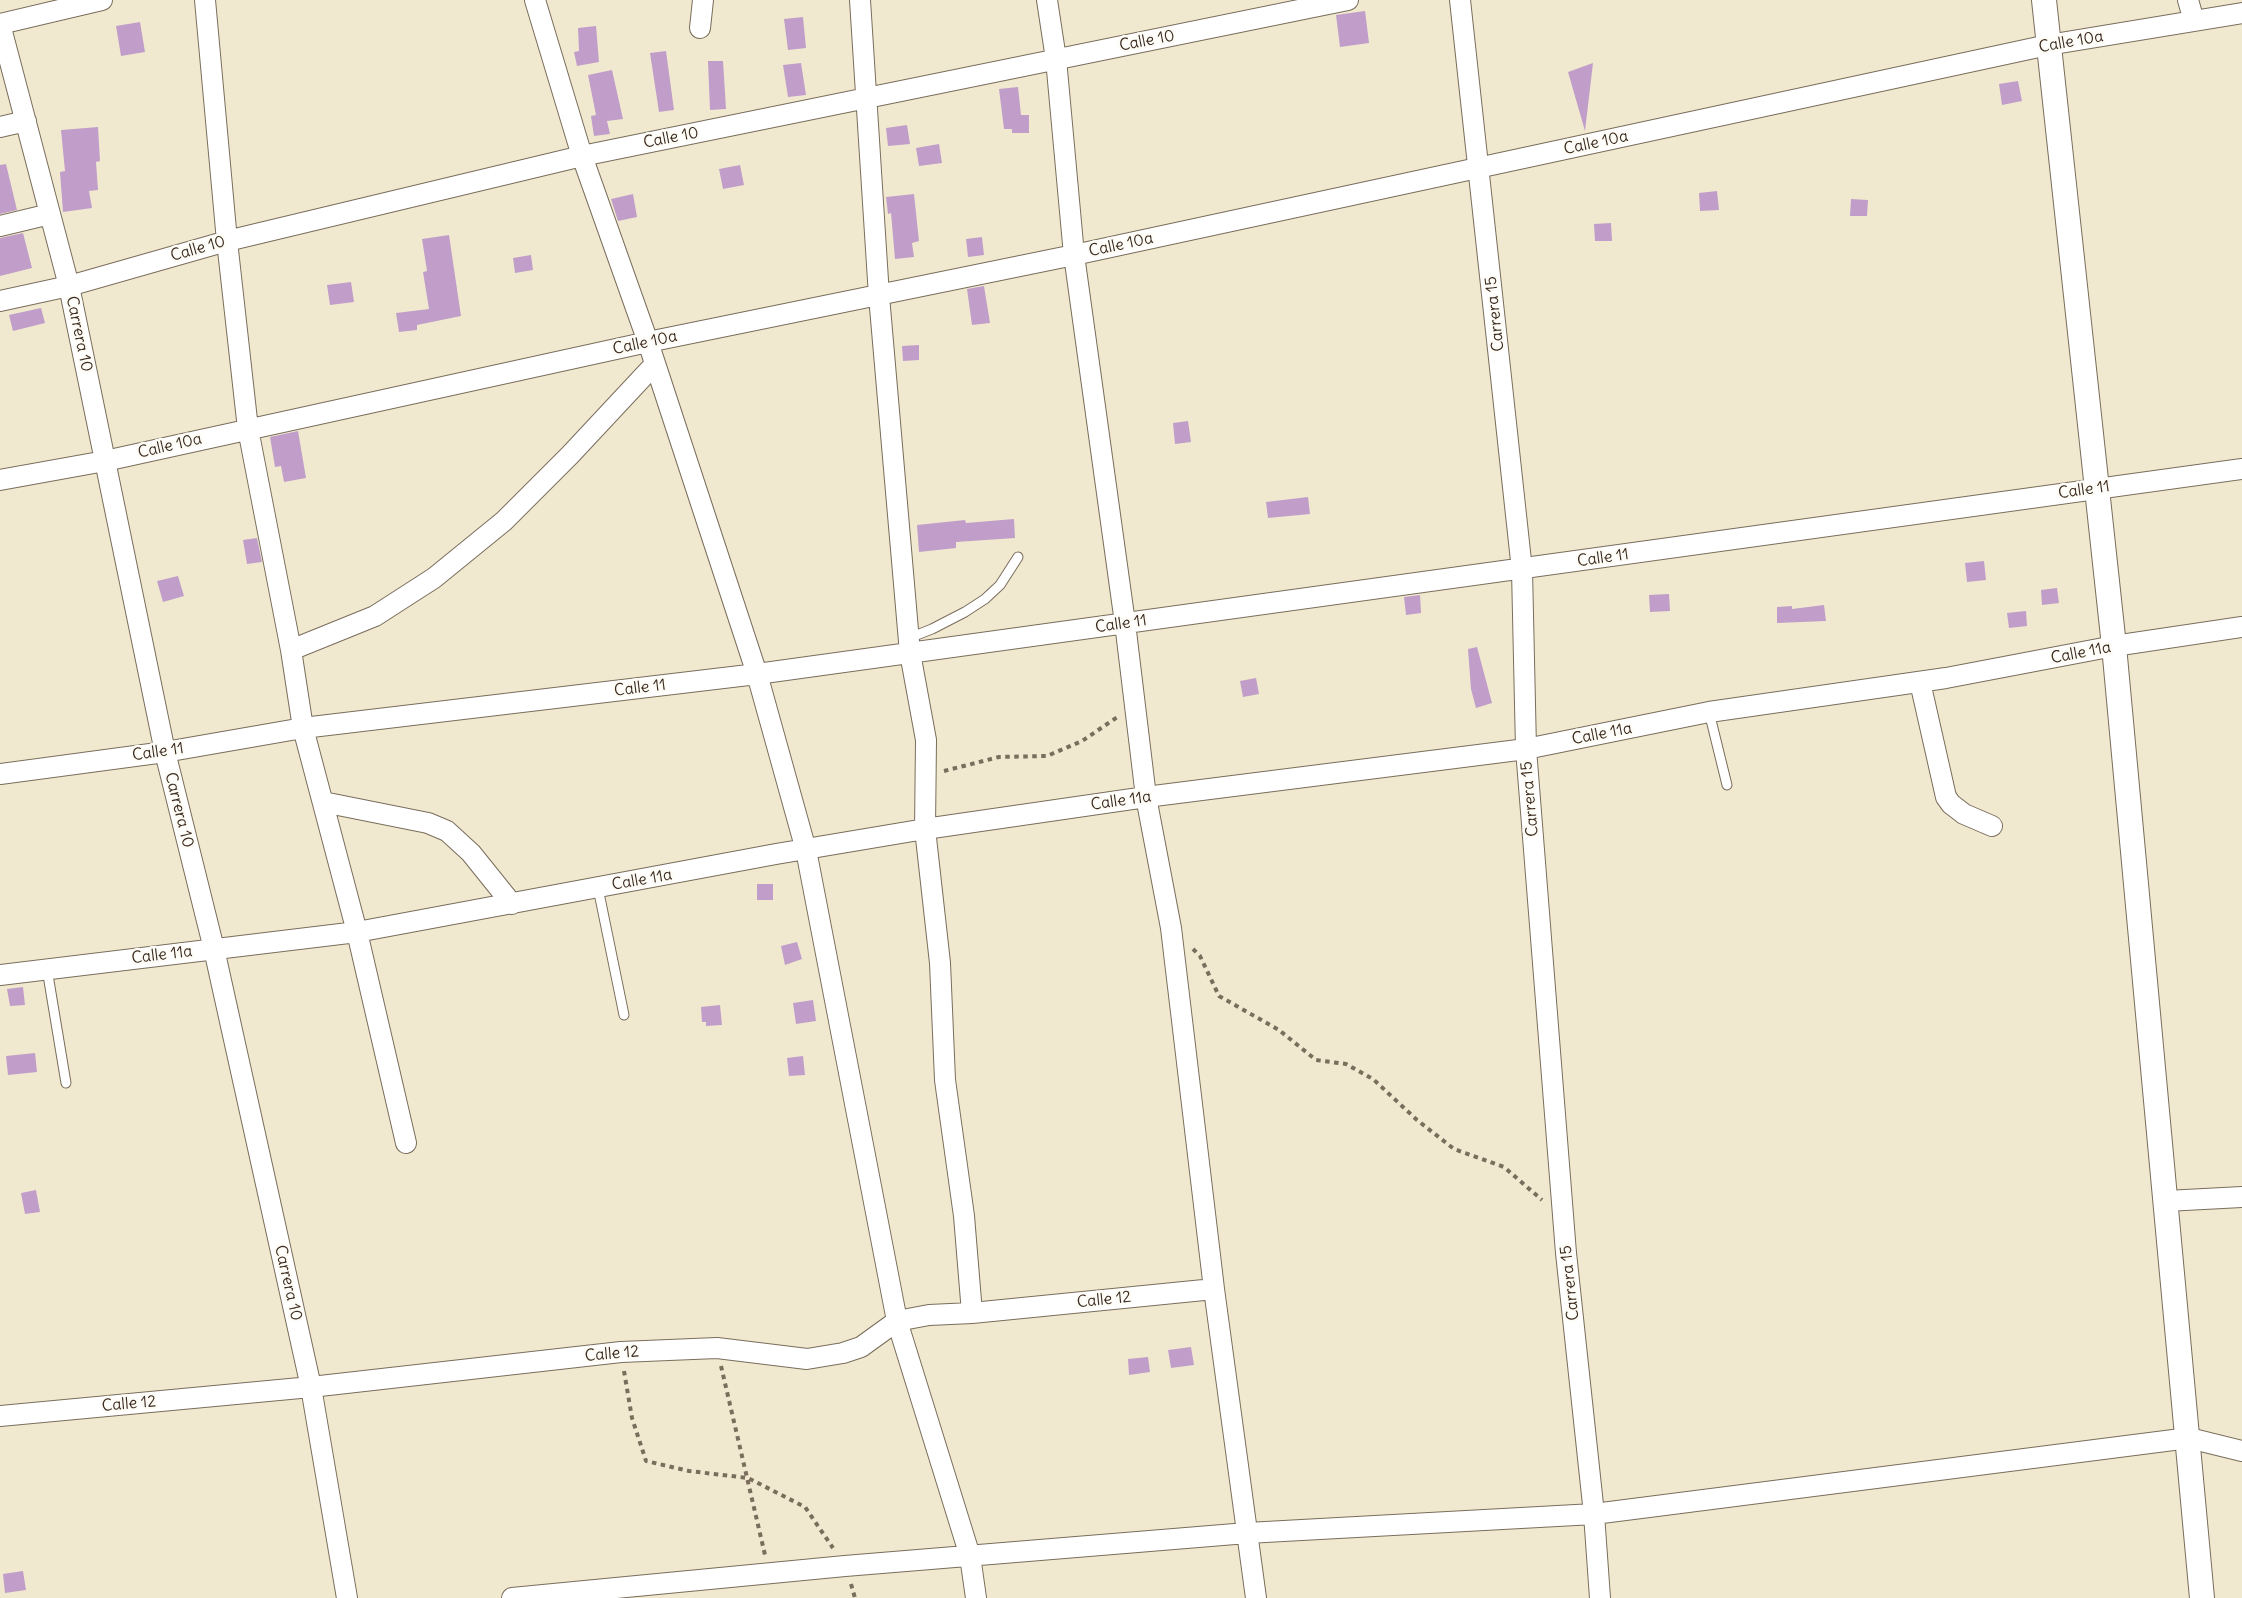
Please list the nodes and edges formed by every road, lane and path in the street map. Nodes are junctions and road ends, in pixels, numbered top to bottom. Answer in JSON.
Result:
{"nodes":[{"id":1,"x":102,"y":0,"type":"edge"},
{"id":2,"x":205,"y":0,"type":"edge"},
{"id":3,"x":535,"y":0,"type":"edge"},
{"id":4,"x":703,"y":0,"type":"edge"},
{"id":5,"x":860,"y":0,"type":"edge"},
{"id":6,"x":1047,"y":0,"type":"edge"},
{"id":7,"x":1348,"y":0,"type":"edge"},
{"id":8,"x":1460,"y":0,"type":"edge"},
{"id":9,"x":2044,"y":0,"type":"edge"},
{"id":10,"x":2188,"y":0,"type":"edge"},
{"id":11,"x":2242,"y":13,"type":"edge"},
{"id":12,"x":2194,"y":21,"type":"junction"},
{"id":13,"x":0,"y":24,"type":"edge"},
{"id":14,"x":700,"y":28,"type":"dead end"},
{"id":15,"x":2048,"y":45,"type":"junction"},
{"id":16,"x":1056,"y":59,"type":"junction"},
{"id":17,"x":867,"y":98,"type":"junction"},
{"id":18,"x":26,"y":121,"type":"junction"},
{"id":19,"x":0,"y":127,"type":"edge"},
{"id":20,"x":582,"y":156,"type":"junction"},
{"id":21,"x":1479,"y":169,"type":"junction"},
{"id":22,"x":50,"y":214,"type":"junction"},
{"id":23,"x":0,"y":226,"type":"edge"},
{"id":24,"x":227,"y":241,"type":"junction"},
{"id":25,"x":1074,"y":255,"type":"junction"},
{"id":26,"x":69,"y":286,"type":"junction"},
{"id":27,"x":879,"y":296,"type":"junction"},
{"id":28,"x":0,"y":301,"type":"edge"},
{"id":29,"x":648,"y":342,"type":"junction"},
{"id":30,"x":655,"y":364,"type":"junction"},
{"id":31,"x":248,"y":429,"type":"junction"},
{"id":32,"x":105,"y":461,"type":"junction"},
{"id":33,"x":2242,"y":469,"type":"edge"},
{"id":34,"x":0,"y":480,"type":"edge"},
{"id":35,"x":2096,"y":489,"type":"junction"},
{"id":36,"x":1018,"y":557,"type":"dead end"},
{"id":37,"x":1522,"y":570,"type":"junction"},
{"id":38,"x":1125,"y":623,"type":"junction"},
{"id":39,"x":2242,"y":627,"type":"edge"},
{"id":40,"x":909,"y":646,"type":"junction"},
{"id":41,"x":2114,"y":646,"type":"junction"},
{"id":42,"x":291,"y":650,"type":"junction"},
{"id":43,"x":757,"y":674,"type":"junction"},
{"id":44,"x":1920,"y":682,"type":"junction"},
{"id":45,"x":1135,"y":703,"type":"junction"},
{"id":46,"x":1709,"y":712,"type":"junction"},
{"id":47,"x":303,"y":728,"type":"junction"},
{"id":48,"x":1526,"y":749,"type":"junction"},
{"id":49,"x":165,"y":752,"type":"junction"},
{"id":50,"x":926,"y":767,"type":"junction"},
{"id":51,"x":0,"y":774,"type":"edge"},
{"id":52,"x":1727,"y":785,"type":"dead end"},
{"id":53,"x":1146,"y":797,"type":"junction"},
{"id":54,"x":323,"y":801,"type":"junction"},
{"id":55,"x":1992,"y":826,"type":"dead end"},
{"id":56,"x":925,"y":829,"type":"junction"},
{"id":57,"x":806,"y":850,"type":"junction"},
{"id":58,"x":598,"y":888,"type":"junction"},
{"id":59,"x":512,"y":904,"type":"junction"},
{"id":60,"x":1171,"y":927,"type":"junction"},
{"id":61,"x":357,"y":932,"type":"junction"},
{"id":62,"x":214,"y":949,"type":"junction"},
{"id":63,"x":47,"y":969,"type":"junction"},
{"id":64,"x":0,"y":975,"type":"edge"},
{"id":65,"x":624,"y":1016,"type":"dead end"},
{"id":66,"x":66,"y":1083,"type":"dead end"},
{"id":67,"x":406,"y":1143,"type":"dead end"},
{"id":68,"x":2242,"y":1197,"type":"edge"},
{"id":69,"x":2166,"y":1201,"type":"junction"},
{"id":70,"x":1564,"y":1208,"type":"junction"},
{"id":71,"x":1214,"y":1289,"type":"junction"},
{"id":72,"x":972,"y":1313,"type":"junction"},
{"id":73,"x":897,"y":1321,"type":"junction"},
{"id":74,"x":717,"y":1348,"type":"junction"},
{"id":75,"x":621,"y":1352,"type":"junction"},
{"id":76,"x":311,"y":1387,"type":"junction"},
{"id":77,"x":0,"y":1416,"type":"edge"},
{"id":78,"x":2189,"y":1438,"type":"junction"},
{"id":79,"x":2242,"y":1451,"type":"edge"},
{"id":80,"x":747,"y":1478,"type":"junction"},
{"id":81,"x":1594,"y":1514,"type":"junction"},
{"id":82,"x":1247,"y":1533,"type":"junction"},
{"id":83,"x":970,"y":1556,"type":"junction"},
{"id":84,"x":845,"y":1566,"type":"junction"},
{"id":85,"x":769,"y":1573,"type":"junction"},
{"id":86,"x":347,"y":1598,"type":"edge"},
{"id":87,"x":512,"y":1598,"type":"edge"},
{"id":88,"x":855,"y":1598,"type":"edge"},
{"id":89,"x":976,"y":1598,"type":"edge"},
{"id":90,"x":1256,"y":1598,"type":"edge"},
{"id":91,"x":1600,"y":1598,"type":"edge"},
{"id":92,"x":2202,"y":1598,"type":"edge"}],
"edges":[{"from":1,"to":13,"type":"street"},
{"from":2,"to":24,"type":"street"},
{"from":3,"to":20,"type":"street"},
{"from":4,"to":14,"type":"street"},
{"from":5,"to":17,"type":"street"},
{"from":6,"to":16,"type":"street"},
{"from":7,"to":16,"type":"street","name":"Calle 10"},
{"from":8,"to":21,"type":"street","name":"Carrera 15"},
{"from":9,"to":15,"type":"street"},
{"from":10,"to":12,"type":"street"},
{"from":11,"to":12,"type":"street","name":"Calle 10a"},
{"from":12,"to":15,"type":"street","name":"Calle 10a"},
{"from":13,"to":18,"type":"street","name":"Carrera 10"},
{"from":15,"to":21,"type":"street","name":"Calle 10a"},
{"from":15,"to":35,"type":"street"},
{"from":16,"to":17,"type":"street","name":"Calle 10"},
{"from":16,"to":25,"type":"street"},
{"from":17,"to":20,"type":"street","name":"Calle 10"},
{"from":17,"to":27,"type":"street"},
{"from":18,"to":19,"type":"street"},
{"from":18,"to":22,"type":"street","name":"Carrera 10"},
{"from":20,"to":24,"type":"street","name":"Calle 10"},
{"from":20,"to":29,"type":"street"},
{"from":21,"to":25,"type":"street","name":"Calle 10a"},
{"from":21,"to":37,"type":"street","name":"Carrera 15"},
{"from":22,"to":23,"type":"street"},
{"from":22,"to":26,"type":"street","name":"Carrera 10"},
{"from":24,"to":26,"type":"street","name":"Calle 10"},
{"from":24,"to":31,"type":"street"},
{"from":25,"to":27,"type":"street","name":"Calle 10a"},
{"from":25,"to":38,"type":"street"},
{"from":26,"to":28,"type":"street","name":"Calle 10"},
{"from":26,"to":32,"type":"street","name":"Carrera 10"},
{"from":27,"to":29,"type":"street","name":"Calle 10a"},
{"from":27,"to":40,"type":"street"},
{"from":29,"to":30,"type":"street"},
{"from":29,"to":31,"type":"street","name":"Calle 10a"},
{"from":30,"to":42,"type":"street"},
{"from":30,"to":43,"type":"street"},
{"from":31,"to":32,"type":"street","name":"Calle 10a"},
{"from":31,"to":42,"type":"street"},
{"from":32,"to":34,"type":"street","name":"Calle 10a"},
{"from":32,"to":49,"type":"street","name":"Carrera 10"},
{"from":33,"to":35,"type":"street","name":"Calle 11"},
{"from":35,"to":37,"type":"street","name":"Calle 11"},
{"from":35,"to":41,"type":"street"},
{"from":36,"to":40,"type":"lane"},
{"from":37,"to":38,"type":"street","name":"Calle 11"},
{"from":37,"to":48,"type":"street","name":"Carrera 15"},
{"from":38,"to":40,"type":"street","name":"Calle 11"},
{"from":38,"to":45,"type":"street"},
{"from":39,"to":41,"type":"street","name":"Calle 11a"},
{"from":40,"to":43,"type":"street","name":"Calle 11"},
{"from":40,"to":50,"type":"street"},
{"from":41,"to":44,"type":"street","name":"Calle 11a"},
{"from":41,"to":69,"type":"street"},
{"from":42,"to":47,"type":"street"},
{"from":43,"to":47,"type":"street","name":"Calle 11"},
{"from":43,"to":57,"type":"street"},
{"from":44,"to":46,"type":"street","name":"Calle 11a"},
{"from":44,"to":55,"type":"street"},
{"from":45,"to":50,"type":"path"},
{"from":45,"to":53,"type":"street"},
{"from":46,"to":48,"type":"street","name":"Calle 11a"},
{"from":46,"to":52,"type":"lane"},
{"from":47,"to":49,"type":"street","name":"Calle 11"},
{"from":47,"to":54,"type":"street"},
{"from":48,"to":53,"type":"street","name":"Calle 11a"},
{"from":48,"to":70,"type":"street","name":"Carrera 15"},
{"from":49,"to":51,"type":"street","name":"Calle 11"},
{"from":49,"to":62,"type":"street","name":"Carrera 10"},
{"from":50,"to":56,"type":"street"},
{"from":53,"to":56,"type":"street","name":"Calle 11a"},
{"from":53,"to":60,"type":"street"},
{"from":54,"to":59,"type":"street"},
{"from":54,"to":61,"type":"street"},
{"from":56,"to":57,"type":"street","name":"Calle 11a"},
{"from":56,"to":72,"type":"street"},
{"from":57,"to":58,"type":"street","name":"Calle 11a"},
{"from":57,"to":73,"type":"street"},
{"from":58,"to":59,"type":"street","name":"Calle 11a"},
{"from":58,"to":65,"type":"lane"},
{"from":59,"to":61,"type":"street","name":"Calle 11a"},
{"from":60,"to":70,"type":"path"},
{"from":60,"to":71,"type":"street"},
{"from":61,"to":62,"type":"street","name":"Calle 11a"},
{"from":61,"to":67,"type":"street"},
{"from":62,"to":63,"type":"street","name":"Calle 11a"},
{"from":62,"to":76,"type":"street","name":"Carrera 10"},
{"from":63,"to":64,"type":"street","name":"Calle 11a"},
{"from":63,"to":66,"type":"lane"},
{"from":68,"to":69,"type":"street"},
{"from":69,"to":78,"type":"street"},
{"from":70,"to":81,"type":"street","name":"Carrera 15"},
{"from":71,"to":72,"type":"street","name":"Calle 12"},
{"from":71,"to":82,"type":"street"},
{"from":72,"to":73,"type":"street","name":"Calle 12"},
{"from":73,"to":74,"type":"street","name":"Calle 12"},
{"from":73,"to":83,"type":"street"},
{"from":74,"to":75,"type":"street","name":"Calle 12"},
{"from":74,"to":80,"type":"path"},
{"from":75,"to":76,"type":"street","name":"Calle 12"},
{"from":75,"to":80,"type":"path"},
{"from":76,"to":77,"type":"street","name":"Calle 12"},
{"from":76,"to":86,"type":"street","name":"Carrera 10"},
{"from":78,"to":79,"type":"street"},
{"from":78,"to":81,"type":"street"},
{"from":78,"to":92,"type":"street"},
{"from":80,"to":84,"type":"path"},
{"from":80,"to":85,"type":"path"},
{"from":81,"to":82,"type":"street"},
{"from":81,"to":91,"type":"street","name":"Carrera 15"},
{"from":82,"to":83,"type":"street"},
{"from":82,"to":90,"type":"street"},
{"from":83,"to":84,"type":"street"},
{"from":83,"to":89,"type":"street"},
{"from":84,"to":85,"type":"street"},
{"from":84,"to":88,"type":"path"},
{"from":85,"to":87,"type":"street"}]}
